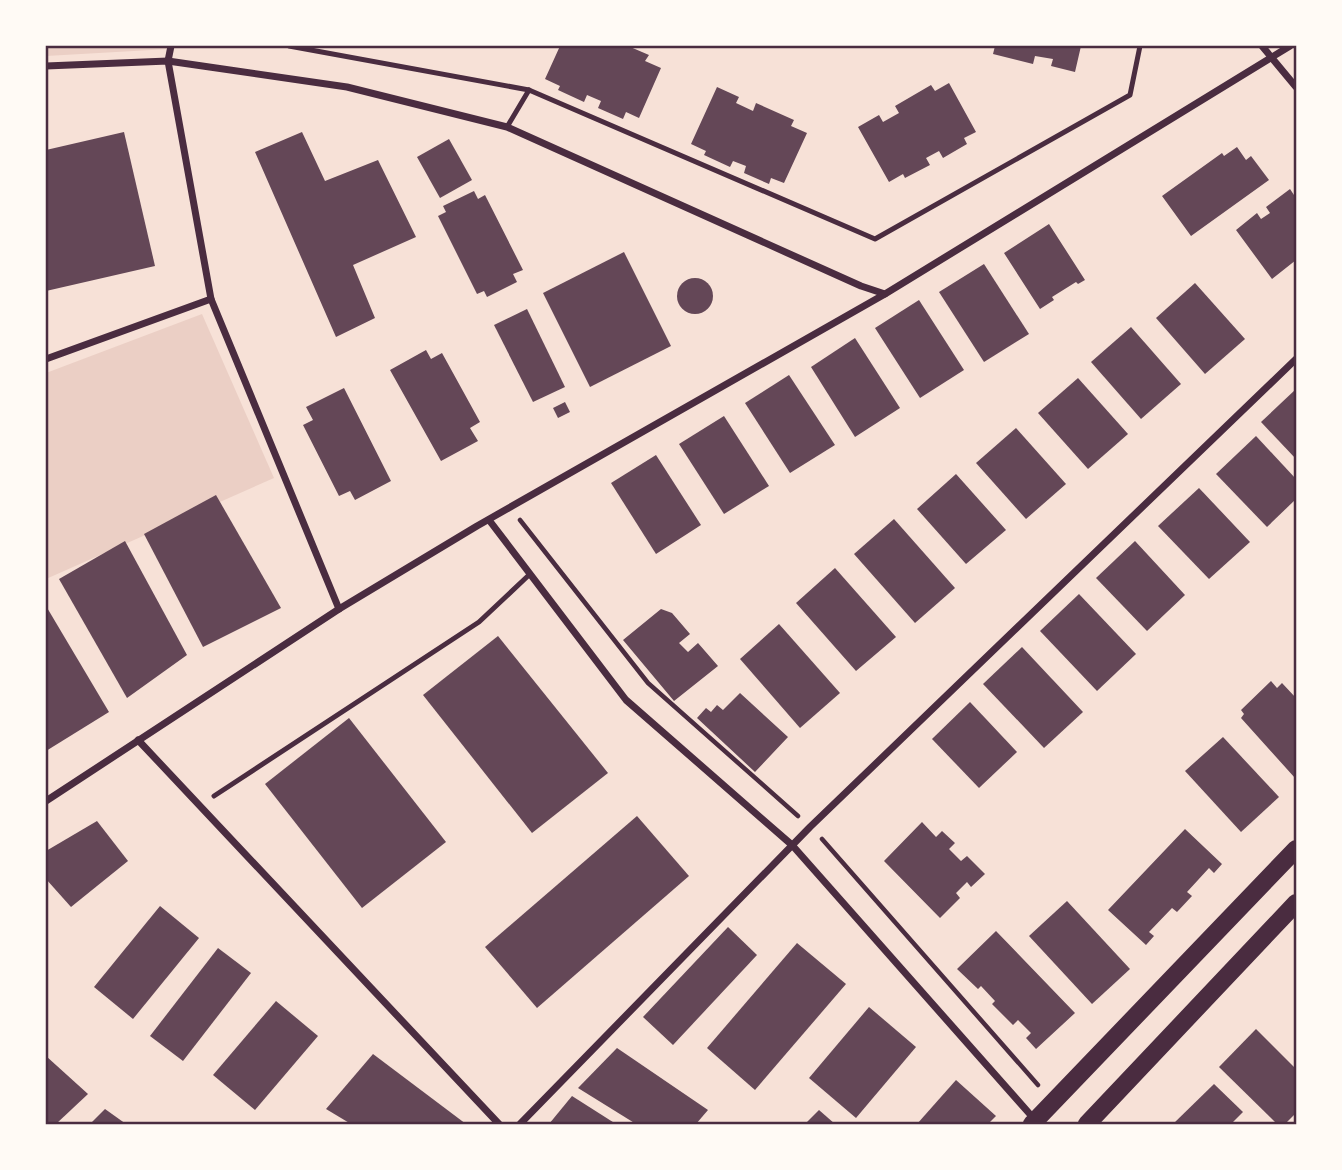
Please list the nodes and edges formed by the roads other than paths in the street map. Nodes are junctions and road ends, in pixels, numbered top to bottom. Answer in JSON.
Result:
{"nodes":[{"id":1,"x":171,"y":46,"type":"edge"},
{"id":2,"x":289,"y":46,"type":"edge"},
{"id":3,"x":1140,"y":46,"type":"edge"},
{"id":4,"x":1262,"y":46,"type":"edge"},
{"id":5,"x":1290,"y":46,"type":"edge"},
{"id":6,"x":1270,"y":58,"type":"junction"},
{"id":7,"x":168,"y":61,"type":"junction"},
{"id":8,"x":46,"y":66,"type":"edge"},
{"id":9,"x":1297,"y":87,"type":"edge"},
{"id":10,"x":529,"y":90,"type":"junction"},
{"id":11,"x":507,"y":127,"type":"junction"},
{"id":12,"x":885,"y":294,"type":"junction"},
{"id":13,"x":211,"y":299,"type":"junction"},
{"id":14,"x":46,"y":359,"type":"edge"},
{"id":15,"x":1297,"y":359,"type":"edge"},
{"id":16,"x":489,"y":520,"type":"junction"},
{"id":17,"x":530,"y":574,"type":"junction"},
{"id":18,"x":339,"y":609,"type":"junction"},
{"id":19,"x":138,"y":740,"type":"junction"},
{"id":20,"x":214,"y":796,"type":"dead end"},
{"id":21,"x":46,"y":801,"type":"edge"},
{"id":22,"x":792,"y":845,"type":"junction"},
{"id":23,"x":1297,"y":849,"type":"edge"},
{"id":24,"x":1297,"y":903,"type":"edge"},
{"id":25,"x":1036,"y":1123,"type":"edge"},
{"id":26,"x":499,"y":1125,"type":"edge"},
{"id":27,"x":520,"y":1125,"type":"edge"},
{"id":28,"x":1087,"y":1125,"type":"edge"}],
"edges":[{"from":1,"to":7,"type":"street"},
{"from":2,"to":10,"type":"lane"},
{"from":3,"to":10,"type":"lane"},
{"from":4,"to":6,"type":"street"},
{"from":5,"to":6,"type":"street"},
{"from":6,"to":9,"type":"street"},
{"from":6,"to":12,"type":"street"},
{"from":7,"to":8,"type":"street"},
{"from":7,"to":11,"type":"street"},
{"from":7,"to":13,"type":"street"},
{"from":10,"to":11,"type":"lane"},
{"from":11,"to":12,"type":"street"},
{"from":12,"to":16,"type":"street"},
{"from":13,"to":14,"type":"street"},
{"from":13,"to":18,"type":"street"},
{"from":15,"to":22,"type":"street"},
{"from":16,"to":17,"type":"street"},
{"from":16,"to":18,"type":"street"},
{"from":17,"to":20,"type":"lane"},
{"from":17,"to":22,"type":"street"},
{"from":18,"to":19,"type":"street"},
{"from":19,"to":21,"type":"street"},
{"from":19,"to":26,"type":"street"},
{"from":22,"to":25,"type":"street"},
{"from":22,"to":27,"type":"street"},
{"from":23,"to":25,"type":"main road"},
{"from":24,"to":28,"type":"main road"}]}
